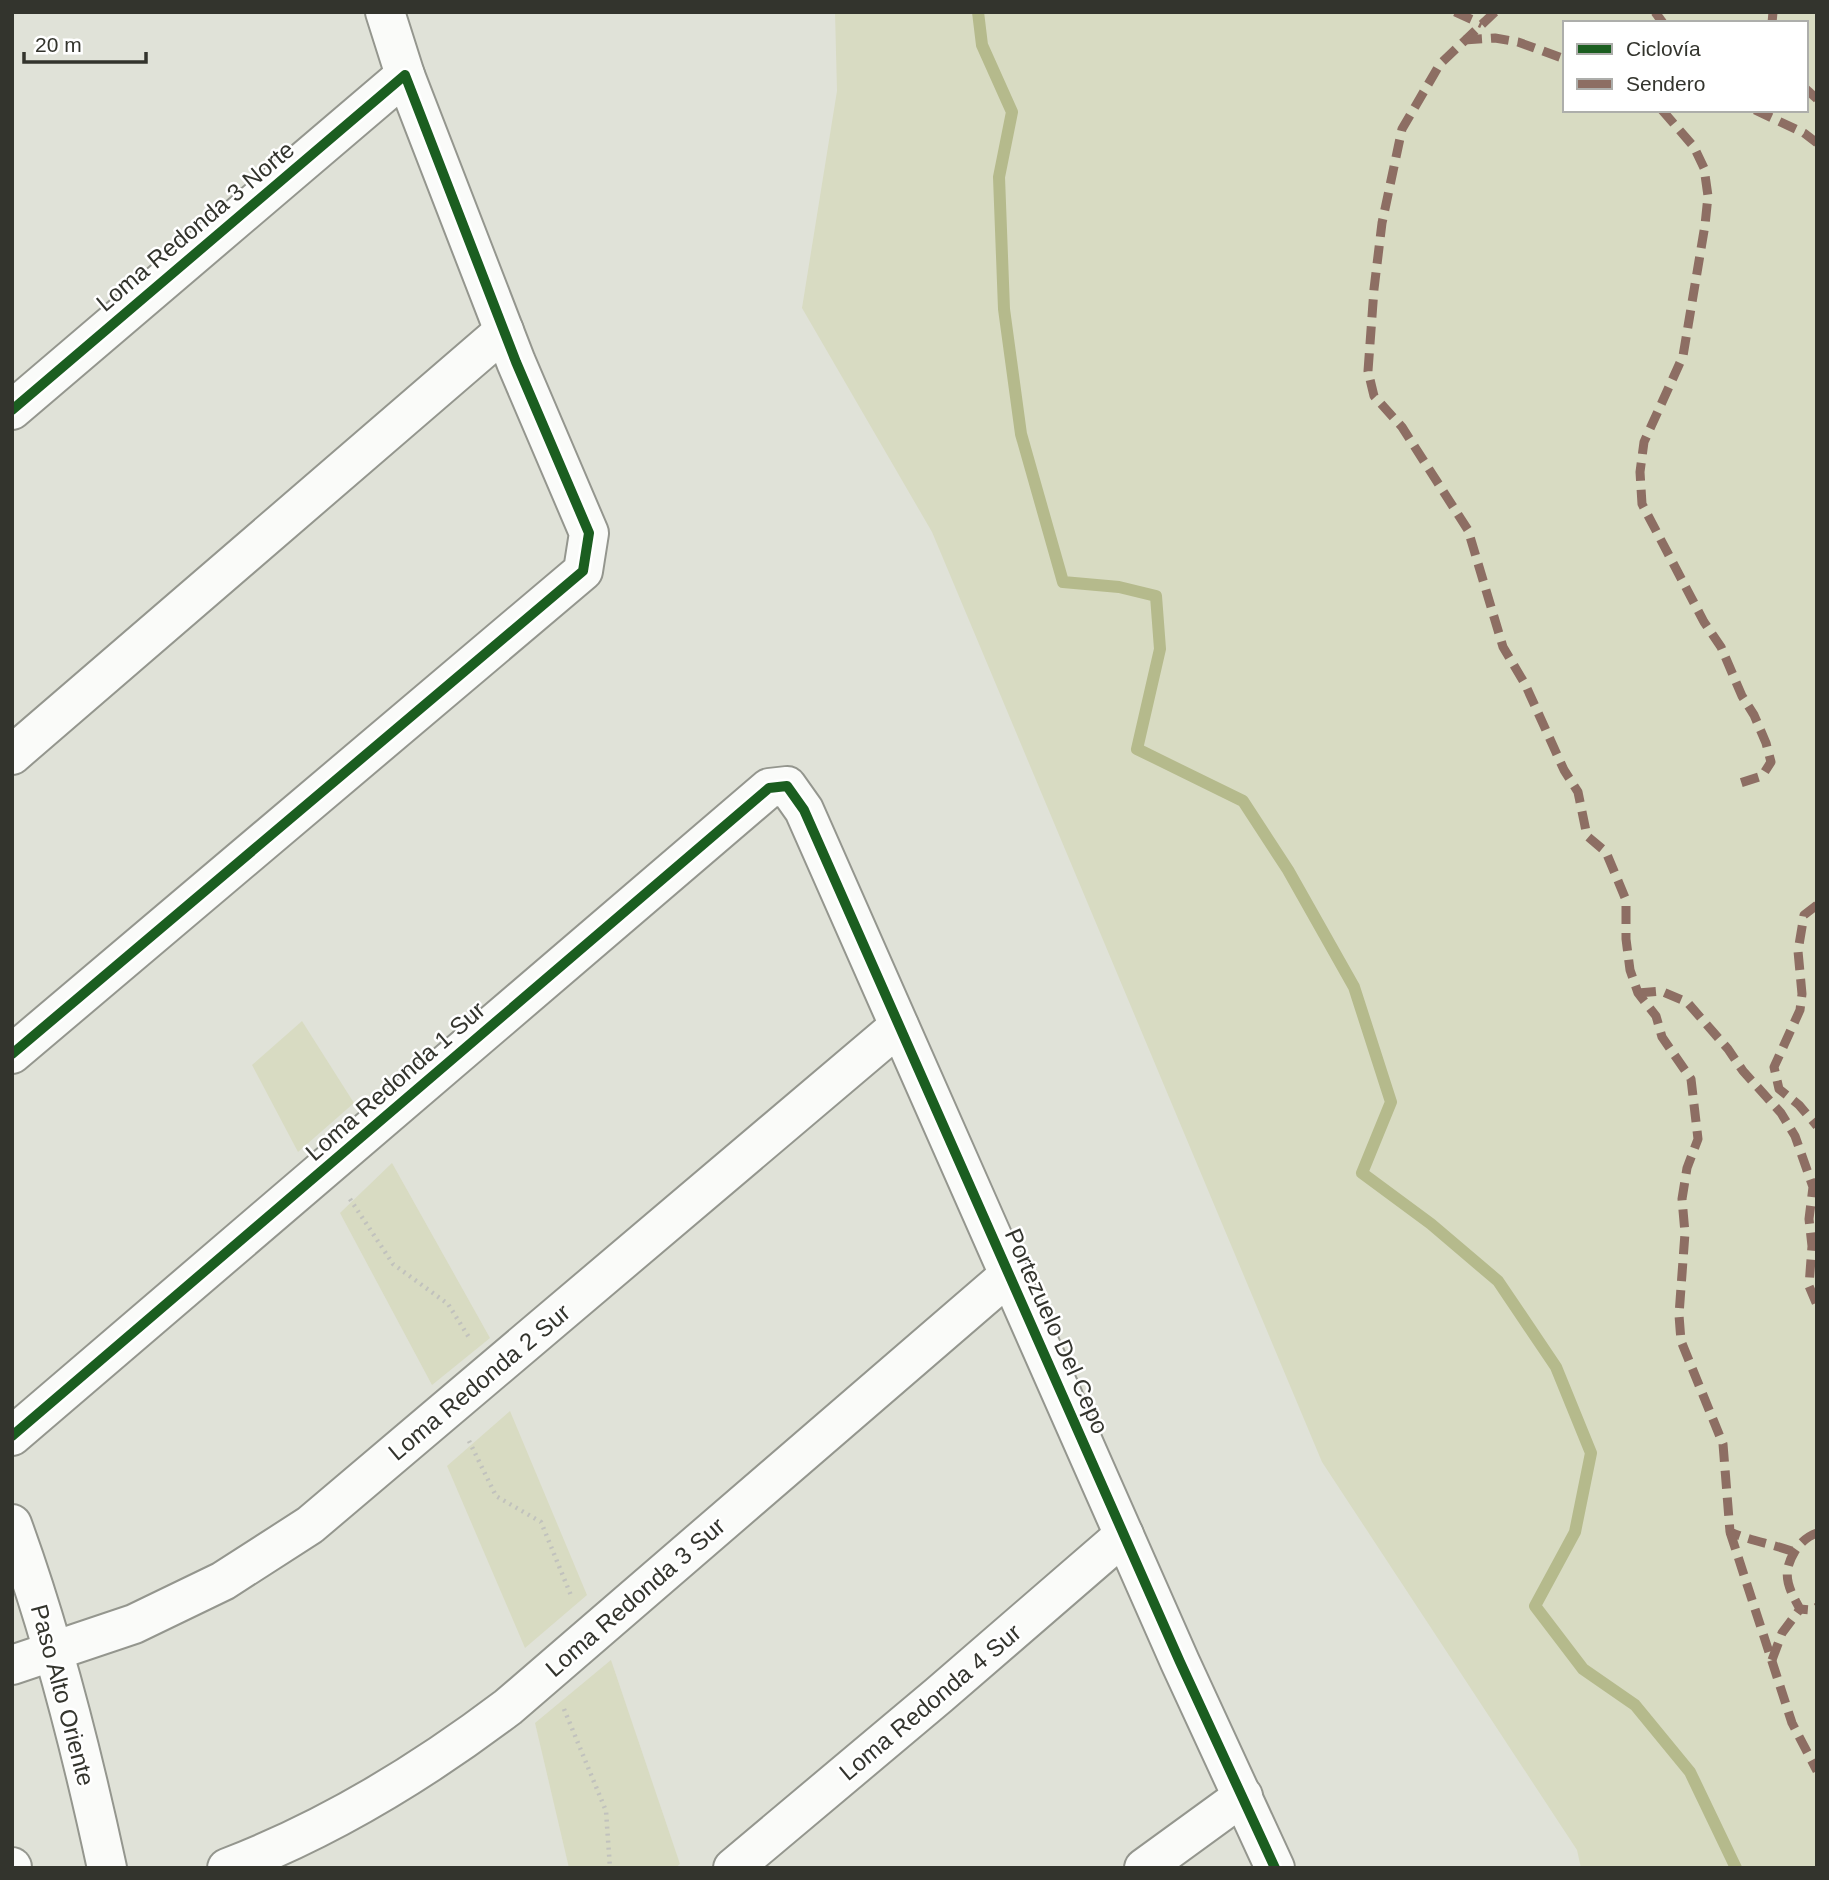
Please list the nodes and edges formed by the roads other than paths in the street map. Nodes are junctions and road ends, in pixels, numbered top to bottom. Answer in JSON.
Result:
{"nodes":[{"id":1,"x":385,"y":12,"type":"edge"},
{"id":2,"x":405,"y":75,"type":"junction"},
{"id":3,"x":504,"y":331,"type":"junction"},
{"id":4,"x":12,"y":410,"type":"edge"},
{"id":5,"x":12,"y":755,"type":"edge"},
{"id":6,"x":804,"y":810,"type":"joint"},
{"id":7,"x":900,"y":1026,"type":"junction"},
{"id":8,"x":12,"y":1054,"type":"edge"},
{"id":9,"x":1009,"y":1275,"type":"junction"},
{"id":10,"x":12,"y":1436,"type":"edge"},
{"id":11,"x":12,"y":1524,"type":"edge"},
{"id":12,"x":1124,"y":1535,"type":"junction"},
{"id":13,"x":54,"y":1652,"type":"junction"},
{"id":14,"x":12,"y":1665,"type":"edge"},
{"id":15,"x":1243,"y":1796,"type":"junction"},
{"id":16,"x":107,"y":1868,"type":"edge"},
{"id":17,"x":227,"y":1868,"type":"edge"},
{"id":18,"x":733,"y":1868,"type":"edge"},
{"id":19,"x":1144,"y":1868,"type":"edge"},
{"id":20,"x":1275,"y":1868,"type":"edge"}],
"edges":[{"from":1,"to":2,"type":"street"},
{"from":2,"to":3,"type":"street"},
{"from":2,"to":4,"type":"street","name":"Loma Redonda 3 Norte"},
{"from":3,"to":5,"type":"street"},
{"from":3,"to":8,"type":"street"},
{"from":6,"to":7,"type":"street","name":"Portezuelo Del Cepo"},
{"from":6,"to":10,"type":"street","name":"Loma Redonda 1 Sur"},
{"from":7,"to":9,"type":"street","name":"Portezuelo Del Cepo"},
{"from":7,"to":13,"type":"street","name":"Loma Redonda 2 Sur"},
{"from":9,"to":12,"type":"street","name":"Portezuelo Del Cepo"},
{"from":9,"to":17,"type":"street","name":"Loma Redonda 3 Sur"},
{"from":11,"to":13,"type":"street","name":"Paso Alto Oriente"},
{"from":12,"to":15,"type":"street","name":"Portezuelo Del Cepo"},
{"from":12,"to":18,"type":"street","name":"Loma Redonda 4 Sur"},
{"from":13,"to":14,"type":"street","name":"Loma Redonda 2 Sur"},
{"from":13,"to":16,"type":"street","name":"Paso Alto Oriente"},
{"from":15,"to":19,"type":"street"},
{"from":15,"to":20,"type":"street","name":"Portezuelo Del Cepo"}]}
